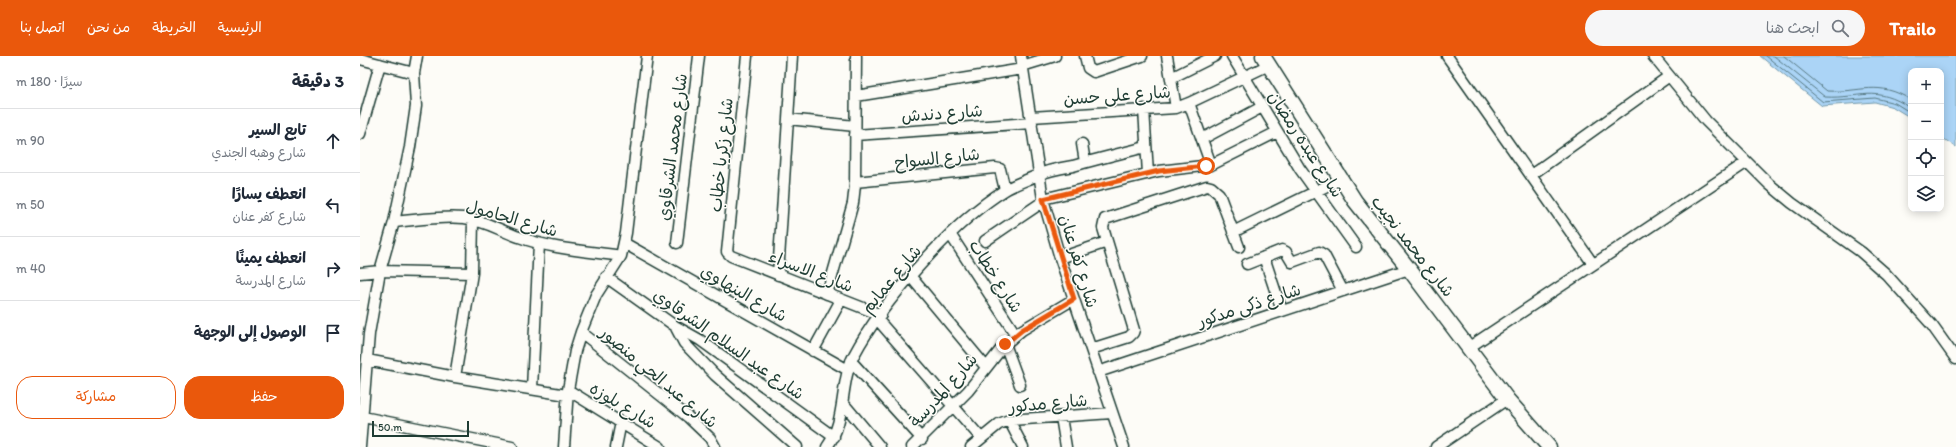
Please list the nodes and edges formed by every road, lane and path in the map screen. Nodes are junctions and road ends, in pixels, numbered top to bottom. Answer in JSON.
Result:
{"nodes":[{"id":1,"x":417,"y":56,"type":"edge"},
{"id":2,"x":647,"y":56,"type":"edge"},
{"id":3,"x":699,"y":56,"type":"edge"},
{"id":4,"x":747,"y":56,"type":"edge"},
{"id":5,"x":792,"y":56,"type":"edge"},
{"id":6,"x":856,"y":56,"type":"edge"},
{"id":7,"x":1055,"y":56,"type":"edge"},
{"id":8,"x":1085,"y":56,"type":"edge"},
{"id":9,"x":1142,"y":56,"type":"edge"},
{"id":10,"x":1167,"y":56,"type":"edge"},
{"id":11,"x":1215,"y":56,"type":"edge"},
{"id":12,"x":1232,"y":56,"type":"edge"},
{"id":13,"x":1447,"y":56,"type":"edge"},
{"id":14,"x":1653,"y":56,"type":"edge"},
{"id":15,"x":360,"y":59,"type":"edge"},
{"id":16,"x":1266,"y":61,"type":"edge"},
{"id":17,"x":380,"y":64,"type":"junction"},
{"id":18,"x":1022,"y":64,"type":"edge"},
{"id":19,"x":414,"y":72,"type":"junction"},
{"id":20,"x":1244,"y":77,"type":"junction"},
{"id":21,"x":1668,"y":77,"type":"junction"},
{"id":22,"x":1171,"y":78,"type":"junction"},
{"id":23,"x":856,"y":96,"type":"junction"},
{"id":24,"x":1189,"y":103,"type":"junction"},
{"id":25,"x":1262,"y":107,"type":"junction"},
{"id":26,"x":1176,"y":108,"type":"junction"},
{"id":27,"x":1144,"y":109,"type":"junction"},
{"id":28,"x":788,"y":119,"type":"junction"},
{"id":29,"x":1031,"y":120,"type":"junction"},
{"id":30,"x":855,"y":130,"type":"junction"},
{"id":31,"x":1277,"y":132,"type":"junction"},
{"id":32,"x":360,"y":134,"type":"edge"},
{"id":33,"x":1202,"y":139,"type":"junction"},
{"id":34,"x":1082,"y":144,"type":"dead end"},
{"id":35,"x":1146,"y":147,"type":"junction"},
{"id":36,"x":1085,"y":162,"type":"junction"},
{"id":37,"x":1747,"y":162,"type":"junction"},
{"id":38,"x":1211,"y":166,"type":"junction"},
{"id":39,"x":1040,"y":174,"type":"junction"},
{"id":40,"x":1148,"y":174,"type":"junction"},
{"id":41,"x":1531,"y":175,"type":"junction"},
{"id":42,"x":1341,"y":179,"type":"junction"},
{"id":43,"x":855,"y":182,"type":"junction"},
{"id":44,"x":1005,"y":190,"type":"junction"},
{"id":45,"x":1316,"y":192,"type":"junction"},
{"id":46,"x":1044,"y":200,"type":"junction"},
{"id":47,"x":473,"y":220,"type":"junction"},
{"id":48,"x":394,"y":222,"type":"junction"},
{"id":49,"x":1233,"y":232,"type":"junction"},
{"id":50,"x":950,"y":234,"type":"junction"},
{"id":51,"x":985,"y":241,"type":"dead end"},
{"id":52,"x":1107,"y":242,"type":"junction"},
{"id":53,"x":539,"y":243,"type":"junction"},
{"id":54,"x":624,"y":243,"type":"junction"},
{"id":55,"x":677,"y":243,"type":"dead end"},
{"id":56,"x":1239,"y":247,"type":"dead end"},
{"id":57,"x":1356,"y":247,"type":"dead end"},
{"id":58,"x":621,"y":256,"type":"junction"},
{"id":59,"x":731,"y":256,"type":"joint"},
{"id":60,"x":1264,"y":257,"type":"junction"},
{"id":61,"x":1060,"y":258,"type":"junction"},
{"id":62,"x":1246,"y":264,"type":"dead end"},
{"id":63,"x":1594,"y":264,"type":"junction"},
{"id":64,"x":1409,"y":269,"type":"junction"},
{"id":65,"x":380,"y":271,"type":"junction"},
{"id":66,"x":360,"y":273,"type":"edge"},
{"id":67,"x":472,"y":273,"type":"junction"},
{"id":68,"x":778,"y":275,"type":"junction"},
{"id":69,"x":606,"y":277,"type":"junction"},
{"id":70,"x":911,"y":277,"type":"junction"},
{"id":71,"x":1343,"y":291,"type":"junction"},
{"id":72,"x":827,"y":294,"type":"junction"},
{"id":73,"x":1074,"y":299,"type":"junction"},
{"id":74,"x":841,"y":300,"type":"junction"},
{"id":75,"x":1282,"y":311,"type":"junction"},
{"id":76,"x":879,"y":317,"type":"junction"},
{"id":77,"x":675,"y":326,"type":"junction"},
{"id":78,"x":581,"y":332,"type":"junction"},
{"id":79,"x":364,"y":334,"type":"edge"},
{"id":80,"x":1016,"y":335,"type":"junction"},
{"id":81,"x":1005,"y":344,"type":"junction"},
{"id":82,"x":1468,"y":348,"type":"junction"},
{"id":83,"x":1091,"y":349,"type":"junction"},
{"id":84,"x":813,"y":351,"type":"junction"},
{"id":85,"x":1956,"y":359,"type":"edge"},
{"id":86,"x":367,"y":360,"type":"junction"},
{"id":87,"x":849,"y":366,"type":"junction"},
{"id":88,"x":986,"y":367,"type":"junction"},
{"id":89,"x":1098,"y":372,"type":"junction"},
{"id":90,"x":455,"y":377,"type":"junction"},
{"id":91,"x":1020,"y":385,"type":"dead end"},
{"id":92,"x":532,"y":390,"type":"junction"},
{"id":93,"x":362,"y":391,"type":"edge"},
{"id":94,"x":568,"y":393,"type":"junction"},
{"id":95,"x":1506,"y":399,"type":"junction"},
{"id":96,"x":843,"y":402,"type":"junction"},
{"id":97,"x":953,"y":407,"type":"junction"},
{"id":98,"x":1112,"y":413,"type":"junction"},
{"id":99,"x":363,"y":417,"type":"junction"},
{"id":100,"x":1062,"y":417,"type":"junction"},
{"id":101,"x":1009,"y":420,"type":"junction"},
{"id":102,"x":621,"y":422,"type":"junction"},
{"id":103,"x":834,"y":437,"type":"junction"},
{"id":104,"x":922,"y":438,"type":"junction"},
{"id":105,"x":981,"y":438,"type":"junction"},
{"id":106,"x":360,"y":443,"type":"edge"},
{"id":107,"x":512,"y":447,"type":"edge"},
{"id":108,"x":564,"y":447,"type":"edge"},
{"id":109,"x":616,"y":447,"type":"edge"},
{"id":110,"x":660,"y":447,"type":"edge"},
{"id":111,"x":715,"y":447,"type":"edge"},
{"id":112,"x":797,"y":447,"type":"edge"},
{"id":113,"x":827,"y":447,"type":"edge"},
{"id":114,"x":880,"y":447,"type":"edge"},
{"id":115,"x":912,"y":447,"type":"edge"},
{"id":116,"x":971,"y":447,"type":"edge"},
{"id":117,"x":1023,"y":447,"type":"edge"},
{"id":118,"x":1066,"y":447,"type":"edge"},
{"id":119,"x":1124,"y":447,"type":"edge"},
{"id":120,"x":1436,"y":447,"type":"edge"},
{"id":121,"x":1549,"y":447,"type":"edge"}],
"edges":[{"from":1,"to":19,"type":"street"},
{"from":2,"to":54,"type":"street"},
{"from":3,"to":55,"type":"street","name":"شارع محمد الشرقاوي"},
{"from":4,"to":59,"type":"street","name":"شارع زكريا خطاب"},
{"from":5,"to":28,"type":"street"},
{"from":6,"to":23,"type":"street"},
{"from":7,"to":18,"type":"street"},
{"from":8,"to":9,"type":"street"},
{"from":10,"to":22,"type":"street"},
{"from":11,"to":22,"type":"street"},
{"from":12,"to":20,"type":"street","name":"شارع عبده رمضان"},
{"from":13,"to":41,"type":"street"},
{"from":14,"to":21,"type":"street"},
{"from":15,"to":17,"type":"street"},
{"from":16,"to":20,"type":"street","name":"شارع على حسن"},
{"from":16,"to":42,"type":"street","name":"شارع محمد نجيب"},
{"from":17,"to":19,"type":"street"},
{"from":17,"to":32,"type":"street"},
{"from":18,"to":23,"type":"street"},
{"from":18,"to":29,"type":"street","name":"شارع كفر عنان"},
{"from":19,"to":48,"type":"street"},
{"from":20,"to":24,"type":"street","name":"شارع على حسن"},
{"from":20,"to":25,"type":"street","name":"شارع عبده رمضان"},
{"from":21,"to":37,"type":"street"},
{"from":21,"to":41,"type":"street"},
{"from":22,"to":26,"type":"street"},
{"from":23,"to":30,"type":"street"},
{"from":24,"to":26,"type":"street","name":"شارع على حسن"},
{"from":24,"to":33,"type":"street"},
{"from":25,"to":31,"type":"street","name":"شارع عبده رمضان"},
{"from":25,"to":33,"type":"street"},
{"from":26,"to":27,"type":"street","name":"شارع على حسن"},
{"from":27,"to":29,"type":"street","name":"شارع على حسن"},
{"from":27,"to":35,"type":"street"},
{"from":28,"to":30,"type":"street","name":"شارع دندش"},
{"from":28,"to":68,"type":"street"},
{"from":29,"to":30,"type":"street","name":"شارع دندش"},
{"from":29,"to":39,"type":"street","name":"شارع كفر عنان"},
{"from":30,"to":43,"type":"street"},
{"from":31,"to":38,"type":"street"},
{"from":31,"to":45,"type":"street","name":"شارع عبده رمضان"},
{"from":33,"to":38,"type":"street"},
{"from":34,"to":36,"type":"street"},
{"from":35,"to":36,"type":"street","name":"شارع عمايم"},
{"from":35,"to":40,"type":"street"},
{"from":36,"to":39,"type":"street","name":"شارع عمايم"},
{"from":37,"to":63,"type":"street"},
{"from":37,"to":85,"type":"street"},
{"from":38,"to":40,"type":"street"},
{"from":39,"to":44,"type":"street","name":"شارع عمايم"},
{"from":39,"to":46,"type":"street","name":"شارع كفر عنان"},
{"from":40,"to":46,"type":"street"},
{"from":41,"to":63,"type":"street"},
{"from":42,"to":45,"type":"street"},
{"from":42,"to":64,"type":"street","name":"شارع محمد نجيب"},
{"from":43,"to":44,"type":"street","name":"شارع السواح"},
{"from":43,"to":72,"type":"street"},
{"from":44,"to":50,"type":"street","name":"شارع عمايم"},
{"from":45,"to":49,"type":"street"},
{"from":45,"to":57,"type":"street","name":"شارع عبده رمضان"},
{"from":46,"to":51,"type":"street"},
{"from":46,"to":61,"type":"street","name":"شارع كفر عنان"},
{"from":47,"to":48,"type":"street","name":"شارع الحامول"},
{"from":47,"to":53,"type":"street","name":"شارع الحامول"},
{"from":47,"to":67,"type":"street"},
{"from":48,"to":65,"type":"street"},
{"from":49,"to":52,"type":"street"},
{"from":49,"to":56,"type":"street"},
{"from":50,"to":70,"type":"street","name":"شارع عمايم"},
{"from":50,"to":80,"type":"street","name":"شارع خطاب"},
{"from":52,"to":61,"type":"street"},
{"from":52,"to":83,"type":"street"},
{"from":53,"to":58,"type":"street","name":"شارع الحامول"},
{"from":53,"to":92,"type":"street"},
{"from":54,"to":58,"type":"street"},
{"from":54,"to":84,"type":"street","name":"شارع البنهاوي"},
{"from":58,"to":69,"type":"street"},
{"from":59,"to":68,"type":"street","name":"شارع الاسراء"},
{"from":60,"to":62,"type":"street"},
{"from":60,"to":71,"type":"street"},
{"from":60,"to":75,"type":"street"},
{"from":61,"to":73,"type":"street","name":"شارع كفر عنان"},
{"from":63,"to":82,"type":"street"},
{"from":64,"to":71,"type":"street","name":"شارع ذكى مدكور"},
{"from":64,"to":82,"type":"street","name":"شارع محمد نجيب"},
{"from":65,"to":66,"type":"street"},
{"from":65,"to":67,"type":"street"},
{"from":65,"to":79,"type":"street"},
{"from":67,"to":90,"type":"street"},
{"from":68,"to":72,"type":"street","name":"شارع الاسراء"},
{"from":69,"to":77,"type":"street","name":"شارع عبد السلام الشرقاوي"},
{"from":69,"to":78,"type":"street"},
{"from":70,"to":76,"type":"street","name":"شارع عمايم"},
{"from":70,"to":88,"type":"street"},
{"from":71,"to":75,"type":"street","name":"شارع ذكى مدكور"},
{"from":72,"to":74,"type":"street","name":"شارع الاسراء"},
{"from":73,"to":80,"type":"street","name":"شارع المدرسة"},
{"from":73,"to":83,"type":"street","name":"شارع كفر عنان"},
{"from":74,"to":76,"type":"street","name":"شارع الاسراء"},
{"from":74,"to":84,"type":"street"},
{"from":75,"to":89,"type":"street","name":"شارع ذكى مدكور"},
{"from":76,"to":87,"type":"street","name":"شارع عمايم"},
{"from":76,"to":97,"type":"street"},
{"from":77,"to":103,"type":"street","name":"شارع عبد السلام الشرقاوي"},
{"from":77,"to":112,"type":"street"},
{"from":78,"to":94,"type":"street"},
{"from":78,"to":111,"type":"street","name":"شارع عبد الحي منصور"},
{"from":79,"to":86,"type":"street"},
{"from":80,"to":81,"type":"street","name":"شارع المدرسة"},
{"from":81,"to":88,"type":"street","name":"شارع المدرسة"},
{"from":81,"to":91,"type":"street"},
{"from":82,"to":95,"type":"street","name":"شارع محمد نجيب"},
{"from":83,"to":89,"type":"street","name":"شارع كفر عنان"},
{"from":84,"to":87,"type":"street","name":"شارع البنهاوي"},
{"from":86,"to":90,"type":"street"},
{"from":86,"to":93,"type":"street"},
{"from":87,"to":96,"type":"street","name":"شارع عمايم"},
{"from":87,"to":104,"type":"street","name":"شارع البنهاوي"},
{"from":88,"to":97,"type":"street","name":"شارع المدرسة"},
{"from":89,"to":98,"type":"street","name":"شارع كفر عنان"},
{"from":90,"to":92,"type":"street"},
{"from":92,"to":94,"type":"street"},
{"from":93,"to":99,"type":"street"},
{"from":94,"to":102,"type":"street","name":"شارع بلوزه"},
{"from":94,"to":108,"type":"street"},
{"from":95,"to":120,"type":"street"},
{"from":95,"to":121,"type":"street","name":"شارع محمد نجيب"},
{"from":96,"to":103,"type":"street","name":"شارع عمايم"},
{"from":96,"to":114,"type":"street"},
{"from":97,"to":104,"type":"street","name":"شارع المدرسة"},
{"from":97,"to":105,"type":"street"},
{"from":98,"to":100,"type":"street","name":"شارع مدكور"},
{"from":98,"to":119,"type":"street","name":"شارع كفر عنان"},
{"from":99,"to":106,"type":"street"},
{"from":99,"to":107,"type":"street"},
{"from":100,"to":101,"type":"street","name":"شارع مدكور"},
{"from":100,"to":118,"type":"street"},
{"from":101,"to":105,"type":"street","name":"شارع مدكور"},
{"from":101,"to":117,"type":"street"},
{"from":102,"to":109,"type":"street"},
{"from":102,"to":110,"type":"street","name":"شارع بلوزه"},
{"from":103,"to":113,"type":"street","name":"شارع عمايم"},
{"from":104,"to":115,"type":"street","name":"شارع المدرسة"},
{"from":105,"to":116,"type":"street","name":"شارع مدكور"}]}
